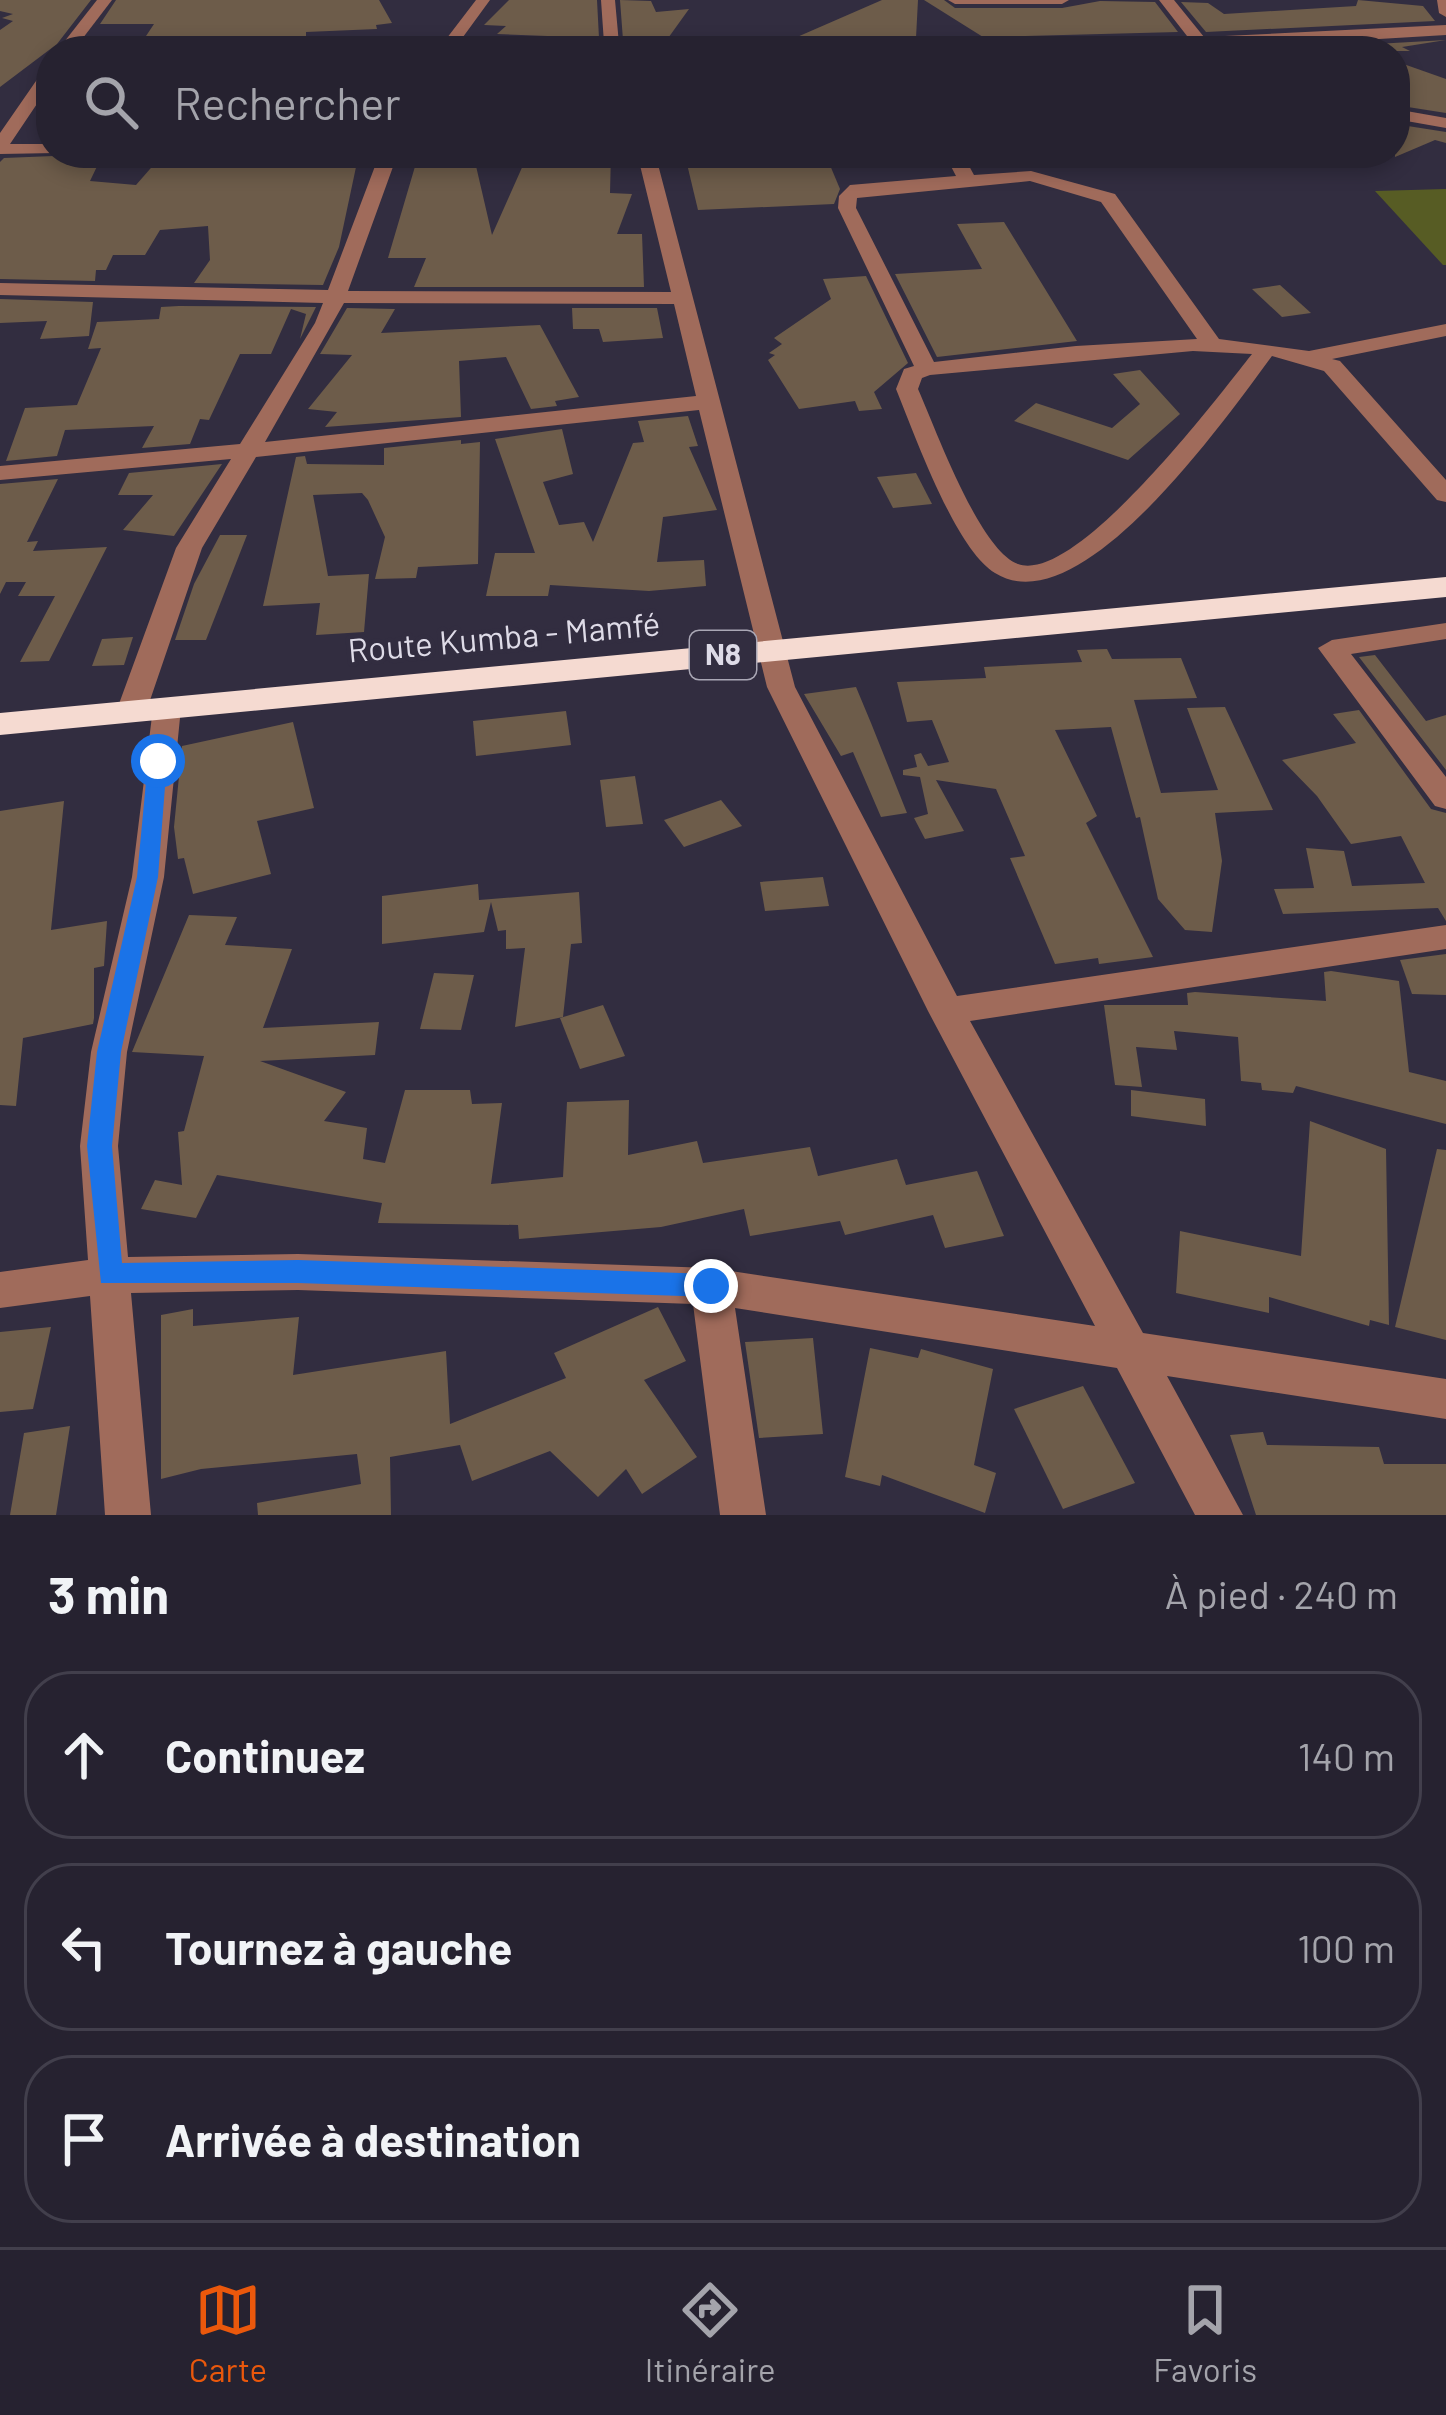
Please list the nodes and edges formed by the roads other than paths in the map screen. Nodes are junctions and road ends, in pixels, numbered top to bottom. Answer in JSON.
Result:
{"nodes":[{"id":1,"x":105,"y":0,"type":"edge"},
{"id":2,"x":483,"y":0,"type":"edge"},
{"id":3,"x":608,"y":0,"type":"edge"},
{"id":4,"x":956,"y":0,"type":"edge"},
{"id":5,"x":1062,"y":0,"type":"edge"},
{"id":6,"x":1166,"y":0,"type":"edge"},
{"id":7,"x":1444,"y":0,"type":"edge"},
{"id":8,"x":1446,"y":13,"type":"edge"},
{"id":9,"x":1446,"y":30,"type":"edge"},
{"id":10,"x":76,"y":36,"type":"edge"},
{"id":11,"x":456,"y":36,"type":"edge"},
{"id":12,"x":610,"y":36,"type":"edge"},
{"id":13,"x":1203,"y":36,"type":"edge"},
{"id":14,"x":1352,"y":36,"type":"edge"},
{"id":15,"x":36,"y":93,"type":"edge"},
{"id":16,"x":1410,"y":117,"type":"edge"},
{"id":17,"x":1446,"y":123,"type":"edge"},
{"id":18,"x":0,"y":147,"type":"edge"},
{"id":19,"x":36,"y":148,"type":"edge"},
{"id":20,"x":383,"y":168,"type":"edge"},
{"id":21,"x":650,"y":168,"type":"edge"},
{"id":22,"x":961,"y":168,"type":"edge"},
{"id":23,"x":967,"y":179,"type":"junction"},
{"id":24,"x":0,"y":289,"type":"edge"},
{"id":25,"x":337,"y":295,"type":"junction"},
{"id":26,"x":681,"y":298,"type":"junction"},
{"id":27,"x":1446,"y":329,"type":"edge"},
{"id":28,"x":1214,"y":346,"type":"junction"},
{"id":29,"x":1267,"y":349,"type":"junction"},
{"id":30,"x":1313,"y":356,"type":"junction"},
{"id":31,"x":927,"y":369,"type":"junction"},
{"id":32,"x":707,"y":402,"type":"junction"},
{"id":33,"x":250,"y":449,"type":"junction"},
{"id":34,"x":0,"y":472,"type":"edge"},
{"id":35,"x":1446,"y":495,"type":"edge"},
{"id":36,"x":1446,"y":587,"type":"edge"},
{"id":37,"x":1446,"y":631,"type":"edge"},
{"id":38,"x":770,"y":650,"type":"junction"},
{"id":39,"x":149,"y":710,"type":"junction"},
{"id":40,"x":0,"y":724,"type":"edge"},
{"id":41,"x":1446,"y":799,"type":"edge"},
{"id":42,"x":1446,"y":937,"type":"edge"},
{"id":43,"x":946,"y":1011,"type":"junction"},
{"id":44,"x":110,"y":1275,"type":"junction"},
{"id":45,"x":711,"y":1286,"type":"junction"},
{"id":46,"x":0,"y":1290,"type":"edge"},
{"id":47,"x":1129,"y":1348,"type":"junction"},
{"id":48,"x":1446,"y":1399,"type":"edge"},
{"id":49,"x":128,"y":1515,"type":"edge"},
{"id":50,"x":743,"y":1515,"type":"edge"},
{"id":51,"x":1220,"y":1515,"type":"edge"}],
"edges":[{"from":1,"to":10,"type":"street"},
{"from":2,"to":11,"type":"street"},
{"from":3,"to":12,"type":"street"},
{"from":4,"to":5,"type":"street"},
{"from":6,"to":13,"type":"street"},
{"from":7,"to":8,"type":"street"},
{"from":9,"to":14,"type":"street"},
{"from":15,"to":18,"type":"street"},
{"from":16,"to":17,"type":"street"},
{"from":18,"to":19,"type":"street"},
{"from":20,"to":25,"type":"street"},
{"from":21,"to":26,"type":"street"},
{"from":22,"to":23,"type":"street"},
{"from":23,"to":28,"type":"street"},
{"from":23,"to":31,"type":"street"},
{"from":24,"to":25,"type":"street"},
{"from":25,"to":26,"type":"street"},
{"from":25,"to":33,"type":"street"},
{"from":26,"to":32,"type":"street"},
{"from":27,"to":30,"type":"street"},
{"from":28,"to":29,"type":"street"},
{"from":28,"to":31,"type":"street"},
{"from":29,"to":30,"type":"street"},
{"from":29,"to":31,"type":"street"},
{"from":30,"to":35,"type":"street"},
{"from":32,"to":33,"type":"street"},
{"from":32,"to":38,"type":"street"},
{"from":33,"to":34,"type":"street"},
{"from":33,"to":39,"type":"street"},
{"from":36,"to":38,"type":"highway","name":"Route Kumba - Mamfé","number":"N8"},
{"from":37,"to":41,"type":"street"},
{"from":38,"to":39,"type":"highway","name":"Route Kumba - Mamfé","number":"N8"},
{"from":38,"to":43,"type":"street"},
{"from":39,"to":40,"type":"highway","name":"Route Kumba - Mamfé","number":"N8"},
{"from":39,"to":44,"type":"street"},
{"from":42,"to":43,"type":"street"},
{"from":43,"to":47,"type":"street"},
{"from":44,"to":45,"type":"street"},
{"from":44,"to":46,"type":"street"},
{"from":44,"to":49,"type":"street"},
{"from":45,"to":47,"type":"street"},
{"from":45,"to":50,"type":"street"},
{"from":47,"to":48,"type":"street"},
{"from":47,"to":51,"type":"street"}]}
